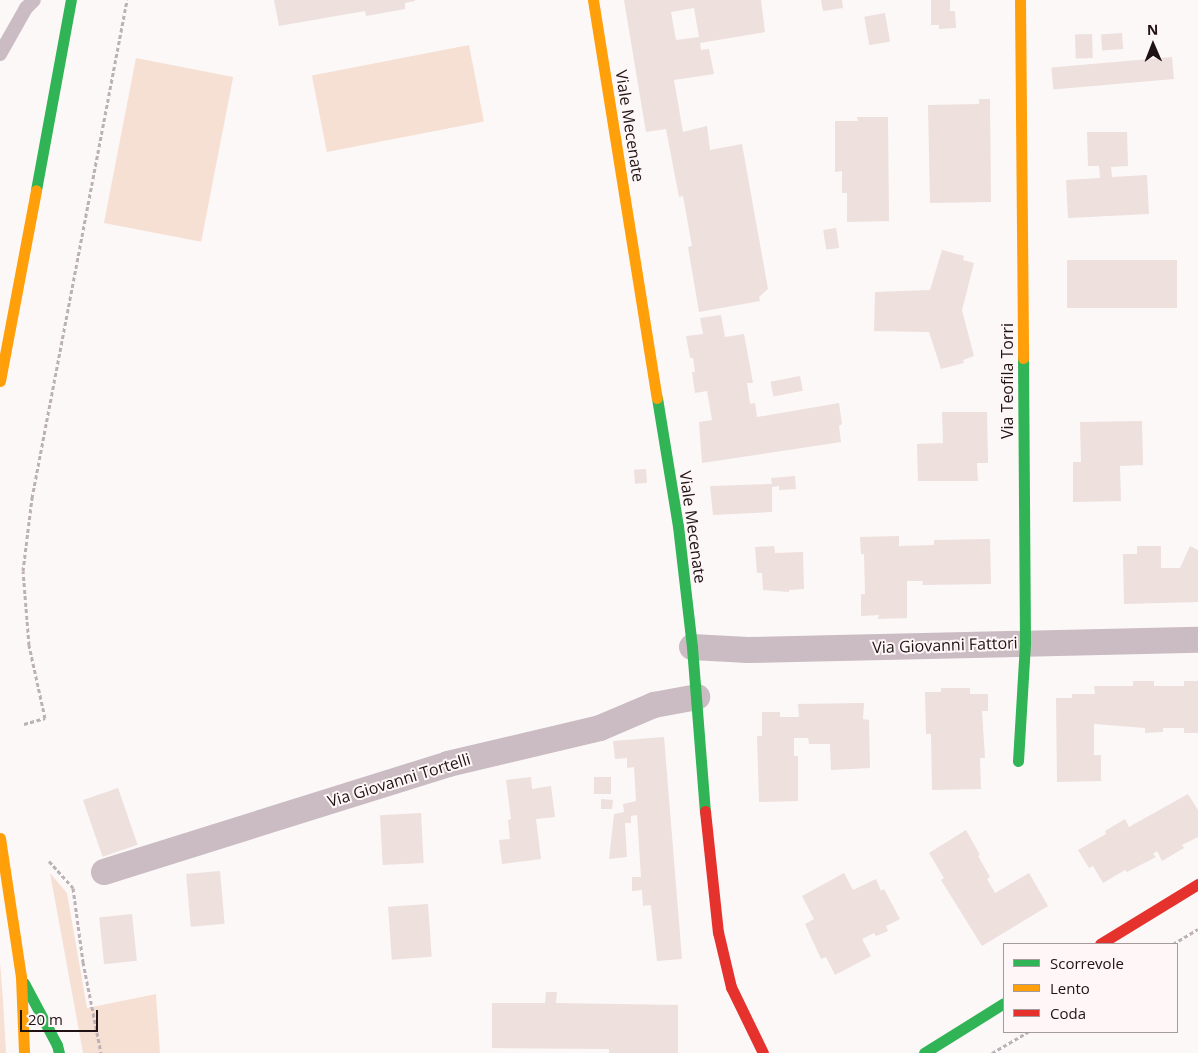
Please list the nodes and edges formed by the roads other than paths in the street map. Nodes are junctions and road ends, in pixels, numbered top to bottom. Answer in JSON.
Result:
{"nodes":[{"id":1,"x":34,"y":0,"type":"edge"},
{"id":2,"x":71,"y":0,"type":"edge"},
{"id":3,"x":593,"y":0,"type":"edge"},
{"id":4,"x":1020,"y":0,"type":"edge"},
{"id":5,"x":0,"y":54,"type":"edge"},
{"id":6,"x":0,"y":381,"type":"edge"},
{"id":7,"x":1198,"y":640,"type":"edge"},
{"id":8,"x":1025,"y":643,"type":"junction"},
{"id":9,"x":692,"y":648,"type":"junction"},
{"id":10,"x":697,"y":697,"type":"junction"},
{"id":11,"x":1018,"y":761,"type":"dead end"},
{"id":12,"x":0,"y":838,"type":"edge"},
{"id":13,"x":104,"y":872,"type":"dead end"},
{"id":14,"x":1198,"y":884,"type":"edge"},
{"id":15,"x":1102,"y":943,"type":"edge"},
{"id":16,"x":21,"y":977,"type":"junction"},
{"id":17,"x":1003,"y":1004,"type":"edge"},
{"id":18,"x":757,"y":1050,"type":"edge"},
{"id":19,"x":24,"y":1053,"type":"edge"},
{"id":20,"x":59,"y":1053,"type":"edge"},
{"id":21,"x":924,"y":1053,"type":"edge"}],
"edges":[{"from":1,"to":5,"type":"lane"},
{"from":2,"to":6,"type":"main road"},
{"from":3,"to":9,"type":"main road","name":"Viale Mecenate"},
{"from":4,"to":8,"type":"main road","name":"Via Teofila Torri"},
{"from":7,"to":8,"type":"street","name":"Via Giovanni Fattori"},
{"from":8,"to":9,"type":"street","name":"Via Giovanni Fattori"},
{"from":8,"to":11,"type":"main road","name":"Via Teofila Torri"},
{"from":9,"to":10,"type":"main road","name":"Viale Mecenate"},
{"from":10,"to":13,"type":"street","name":"Via Giovanni Tortelli"},
{"from":10,"to":18,"type":"main road","name":"Viale Mecenate"},
{"from":12,"to":16,"type":"main road"},
{"from":14,"to":15,"type":"main road"},
{"from":16,"to":19,"type":"main road"},
{"from":16,"to":20,"type":"main road"},
{"from":17,"to":21,"type":"main road"}]}
